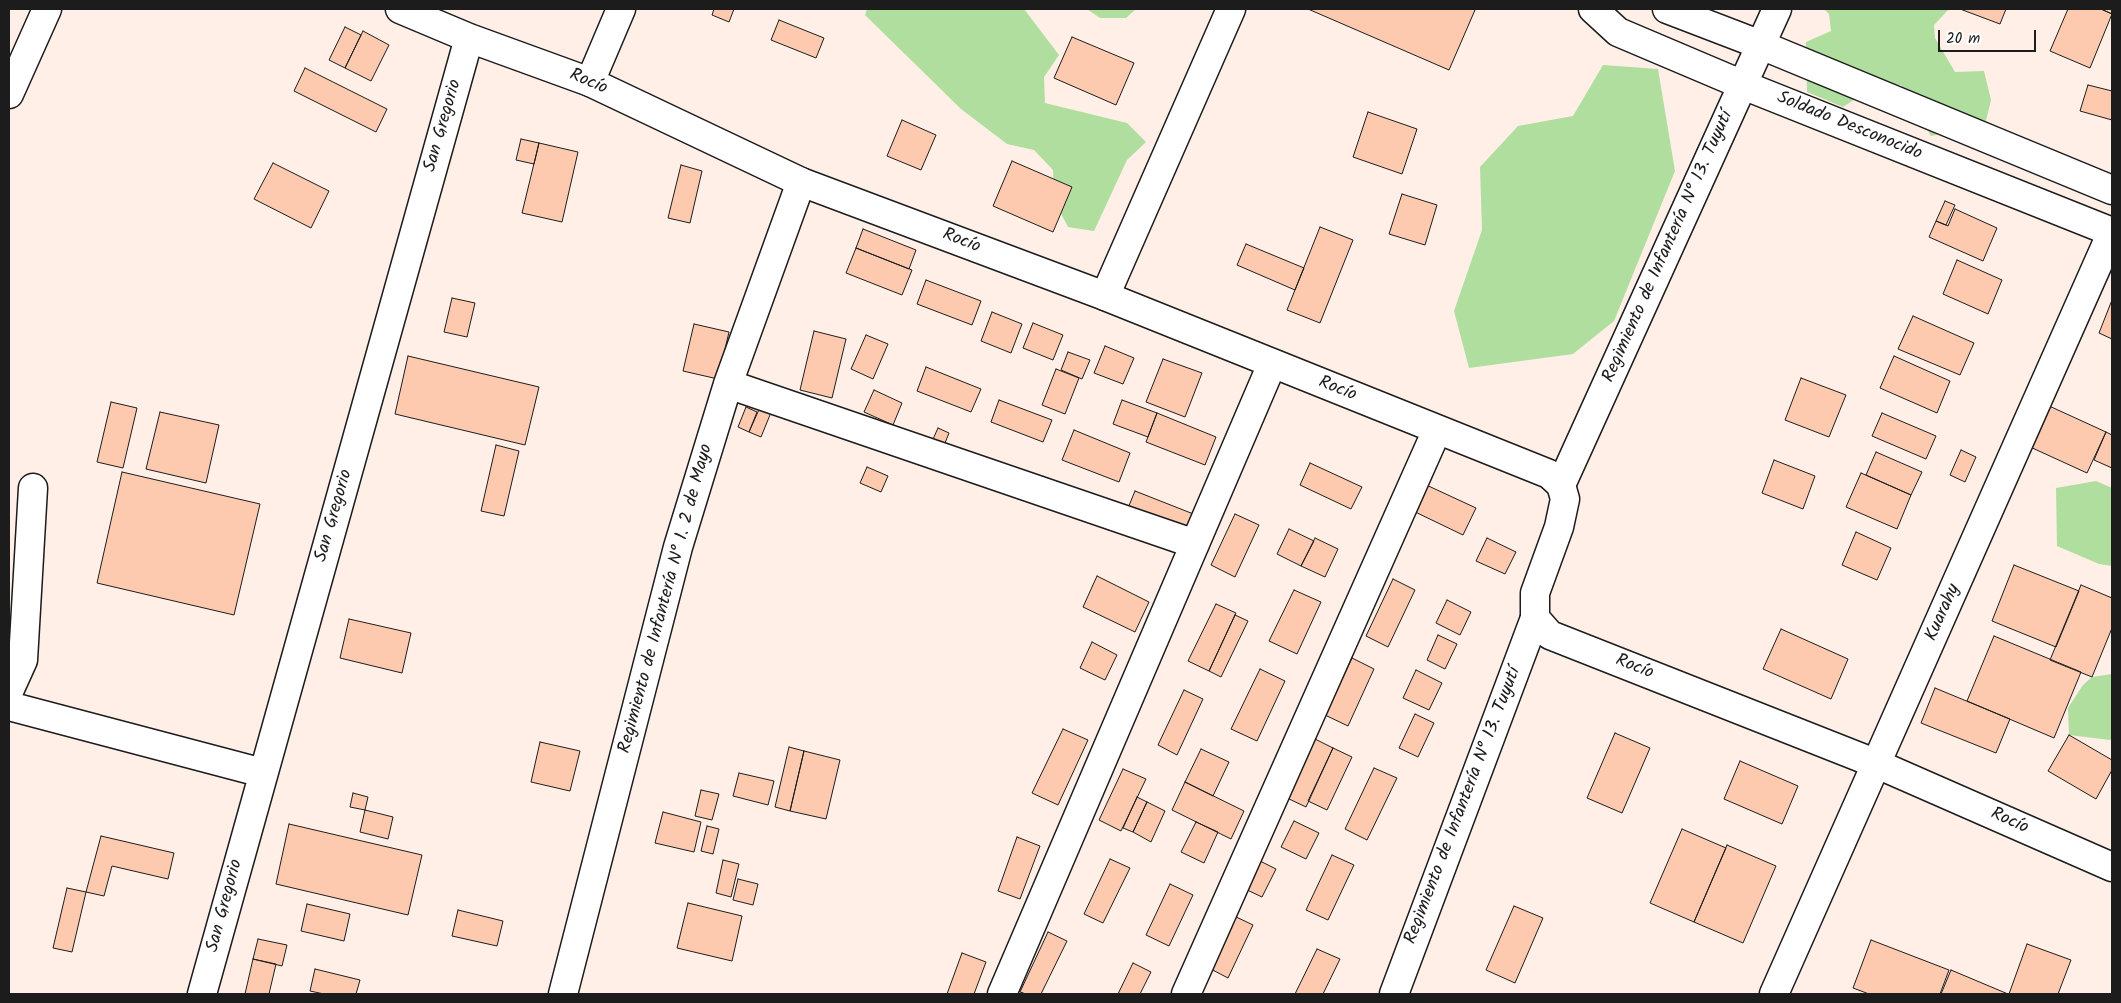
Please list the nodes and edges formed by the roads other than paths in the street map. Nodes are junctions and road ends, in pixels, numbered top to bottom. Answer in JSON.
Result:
{"nodes":[{"id":1,"x":47,"y":9,"type":"edge"},
{"id":2,"x":400,"y":9,"type":"edge"},
{"id":3,"x":621,"y":9,"type":"edge"},
{"id":4,"x":1231,"y":9,"type":"edge"},
{"id":5,"x":1593,"y":9,"type":"edge"},
{"id":6,"x":1666,"y":9,"type":"edge"},
{"id":7,"x":1777,"y":9,"type":"edge"},
{"id":8,"x":469,"y":38,"type":"junction"},
{"id":9,"x":1761,"y":44,"type":"junction"},
{"id":10,"x":590,"y":82,"type":"junction"},
{"id":11,"x":1743,"y":86,"type":"junction"},
{"id":12,"x":9,"y":94,"type":"edge"},
{"id":13,"x":801,"y":182,"type":"junction"},
{"id":14,"x":2112,"y":190,"type":"edge"},
{"id":15,"x":2112,"y":232,"type":"edge"},
{"id":16,"x":1105,"y":296,"type":"junction"},
{"id":17,"x":1272,"y":364,"type":"junction"},
{"id":18,"x":728,"y":384,"type":"junction"},
{"id":19,"x":1437,"y":430,"type":"junction"},
{"id":20,"x":1561,"y":485,"type":"junction"},
{"id":21,"x":33,"y":488,"type":"dead end"},
{"id":22,"x":1195,"y":544,"type":"junction"},
{"id":23,"x":1535,"y":618,"type":"junction"},
{"id":24,"x":9,"y":691,"type":"edge"},
{"id":25,"x":9,"y":706,"type":"edge"},
{"id":26,"x":1877,"y":764,"type":"junction"},
{"id":27,"x":263,"y":773,"type":"junction"},
{"id":28,"x":2112,"y":867,"type":"edge"},
{"id":29,"x":202,"y":994,"type":"edge"},
{"id":30,"x":563,"y":994,"type":"edge"},
{"id":31,"x":1002,"y":994,"type":"edge"},
{"id":32,"x":1186,"y":994,"type":"edge"},
{"id":33,"x":1394,"y":994,"type":"edge"},
{"id":34,"x":1774,"y":994,"type":"edge"}],
"edges":[{"from":1,"to":12,"type":"street"},
{"from":2,"to":8,"type":"street","name":"Rocío"},
{"from":3,"to":10,"type":"street"},
{"from":4,"to":16,"type":"street"},
{"from":5,"to":11,"type":"street","name":"Soldado Desconocido"},
{"from":6,"to":9,"type":"street"},
{"from":7,"to":9,"type":"street","name":"Regimiento de Infantería N° 13. Tuyutí"},
{"from":8,"to":10,"type":"street","name":"Rocío"},
{"from":8,"to":27,"type":"street","name":"San Gregorio"},
{"from":9,"to":11,"type":"street","name":"Regimiento de Infantería N° 13. Tuyutí"},
{"from":9,"to":14,"type":"street"},
{"from":10,"to":13,"type":"street","name":"Rocío"},
{"from":11,"to":15,"type":"street","name":"Soldado Desconocido"},
{"from":11,"to":20,"type":"street","name":"Regimiento de Infantería N° 13. Tuyutí"},
{"from":13,"to":16,"type":"street","name":"Rocío"},
{"from":13,"to":18,"type":"street","name":"Regimiento de Infantería N° 1. 2 de Mayo"},
{"from":15,"to":26,"type":"street","name":"Kuarahy"},
{"from":16,"to":17,"type":"street","name":"Rocío"},
{"from":17,"to":19,"type":"street","name":"Rocío"},
{"from":17,"to":22,"type":"street"},
{"from":18,"to":22,"type":"street"},
{"from":18,"to":30,"type":"street","name":"Regimiento de Infantería N° 1. 2 de Mayo"},
{"from":19,"to":20,"type":"street","name":"Rocío"},
{"from":19,"to":32,"type":"street"},
{"from":20,"to":23,"type":"street"},
{"from":21,"to":24,"type":"street"},
{"from":22,"to":31,"type":"street"},
{"from":23,"to":26,"type":"street","name":"Rocío"},
{"from":23,"to":33,"type":"street","name":"Regimiento de Infantería N° 13. Tuyutí"},
{"from":25,"to":27,"type":"street"},
{"from":26,"to":28,"type":"street","name":"Rocío"},
{"from":26,"to":34,"type":"street","name":"Kuarahy"},
{"from":27,"to":29,"type":"street","name":"San Gregorio"}]}
